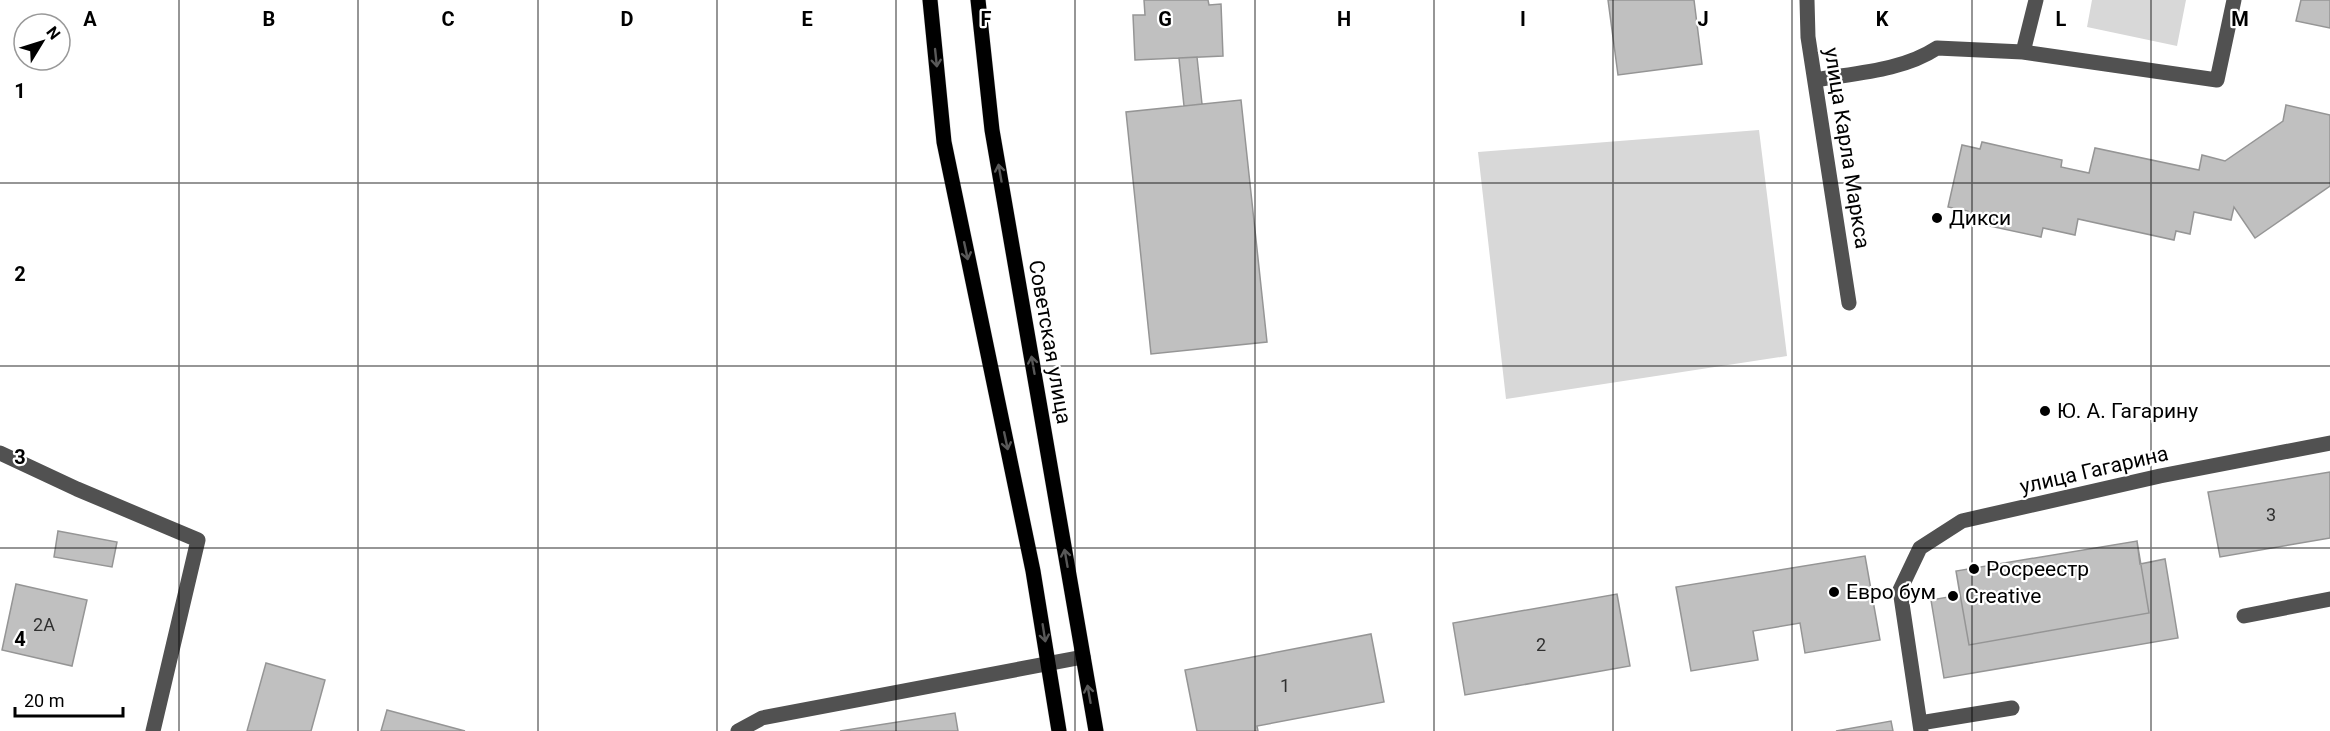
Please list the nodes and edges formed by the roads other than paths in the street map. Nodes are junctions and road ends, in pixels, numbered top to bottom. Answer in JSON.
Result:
{"nodes":[{"id":1,"x":930,"y":0,"type":"edge"},
{"id":2,"x":978,"y":0,"type":"edge"},
{"id":3,"x":1807,"y":0,"type":"edge"},
{"id":4,"x":2036,"y":0,"type":"edge"},
{"id":5,"x":2234,"y":0,"type":"edge"},
{"id":6,"x":2023,"y":52,"type":"junction"},
{"id":7,"x":1815,"y":80,"type":"junction"},
{"id":8,"x":1850,"y":303,"type":"dead end"},
{"id":9,"x":2330,"y":443,"type":"edge"},
{"id":10,"x":0,"y":453,"type":"edge"},
{"id":11,"x":2330,"y":599,"type":"edge"},
{"id":12,"x":2244,"y":616,"type":"dead end"},
{"id":13,"x":1083,"y":657,"type":"junction"},
{"id":14,"x":1049,"y":663,"type":"junction"},
{"id":15,"x":2012,"y":708,"type":"dead end"},
{"id":16,"x":1921,"y":727,"type":"edge"},
{"id":17,"x":153,"y":731,"type":"edge"},
{"id":18,"x":738,"y":731,"type":"edge"},
{"id":19,"x":1059,"y":731,"type":"edge"},
{"id":20,"x":1096,"y":731,"type":"edge"}],
"edges":[{"from":1,"to":14,"type":"main road","one_way":true},
{"from":13,"to":2,"type":"main road","name":"Советская улица","one_way":true},
{"from":3,"to":7,"type":"street","name":"улица Карла Маркса"},
{"from":4,"to":6,"type":"street"},
{"from":5,"to":6,"type":"street"},
{"from":6,"to":7,"type":"street"},
{"from":7,"to":8,"type":"street","name":"улица Карла Маркса"},
{"from":9,"to":16,"type":"street","name":"улица Гагарина"},
{"from":10,"to":17,"type":"street"},
{"from":11,"to":12,"type":"street"},
{"from":13,"to":14,"type":"street"},
{"from":20,"to":13,"type":"main road","name":"Советская улица","one_way":true},
{"from":14,"to":18,"type":"street"},
{"from":14,"to":19,"type":"main road"},
{"from":15,"to":16,"type":"street"}]}
